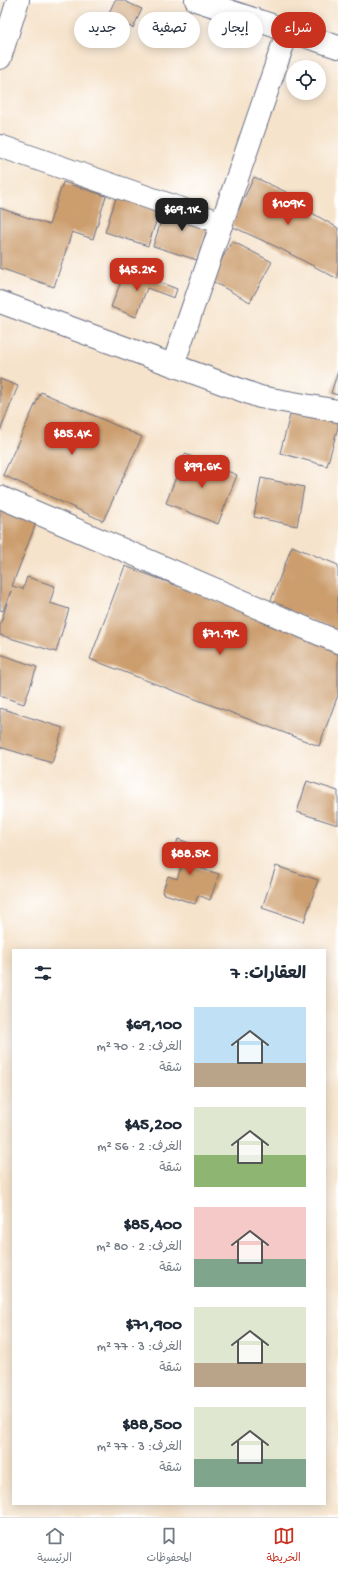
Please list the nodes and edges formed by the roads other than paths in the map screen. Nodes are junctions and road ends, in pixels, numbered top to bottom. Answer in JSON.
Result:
{"nodes":[{"id":1,"x":18,"y":0,"type":"edge"},
{"id":2,"x":196,"y":0,"type":"edge"},
{"id":3,"x":271,"y":24,"type":"edge"},
{"id":4,"x":326,"y":43,"type":"edge"},
{"id":5,"x":338,"y":47,"type":"edge"},
{"id":6,"x":282,"y":48,"type":"edge"},
{"id":7,"x":0,"y":58,"type":"edge"},
{"id":8,"x":0,"y":146,"type":"edge"},
{"id":9,"x":222,"y":223,"type":"junction"},
{"id":10,"x":0,"y":302,"type":"edge"},
{"id":11,"x":173,"y":365,"type":"junction"},
{"id":12,"x":338,"y":411,"type":"edge"},
{"id":13,"x":0,"y":497,"type":"edge"},
{"id":14,"x":338,"y":642,"type":"edge"}],
"edges":[{"from":1,"to":7,"type":"street"},
{"from":2,"to":3,"type":"street"},
{"from":4,"to":5,"type":"street"},
{"from":6,"to":9,"type":"street"},
{"from":8,"to":9,"type":"street"},
{"from":9,"to":11,"type":"street"},
{"from":10,"to":11,"type":"street"},
{"from":11,"to":12,"type":"street"},
{"from":13,"to":14,"type":"street"}]}
